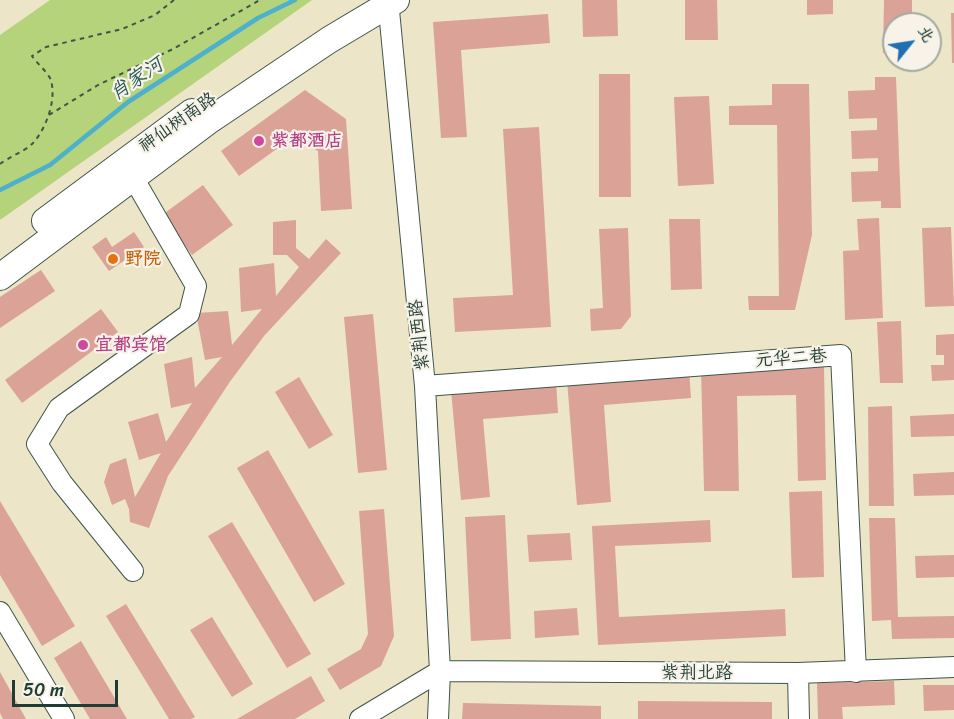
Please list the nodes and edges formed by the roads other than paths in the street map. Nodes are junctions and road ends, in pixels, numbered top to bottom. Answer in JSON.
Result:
{"nodes":[{"id":1,"x":363,"y":0,"type":"edge"},
{"id":2,"x":391,"y":2,"type":"edge"},
{"id":3,"x":128,"y":170,"type":"junction"},
{"id":4,"x":0,"y":255,"type":"edge"},
{"id":5,"x":0,"y":276,"type":"edge"},
{"id":6,"x":425,"y":386,"type":"junction"},
{"id":7,"x":133,"y":571,"type":"dead end"},
{"id":8,"x":0,"y":612,"type":"edge"},
{"id":9,"x":954,"y":667,"type":"edge"},
{"id":10,"x":440,"y":671,"type":"junction"},
{"id":11,"x":856,"y":672,"type":"junction"},
{"id":12,"x":798,"y":673,"type":"junction"},
{"id":13,"x":64,"y":719,"type":"edge"},
{"id":14,"x":360,"y":719,"type":"edge"},
{"id":15,"x":438,"y":719,"type":"edge"},
{"id":16,"x":799,"y":719,"type":"edge"}],
"edges":[{"from":1,"to":3,"type":"main road","name":"神仙树南路"},
{"from":2,"to":3,"type":"main road"},
{"from":2,"to":6,"type":"street","name":"紫荆西路"},
{"from":3,"to":4,"type":"main road","name":"神仙树南路"},
{"from":3,"to":5,"type":"main road"},
{"from":3,"to":7,"type":"street"},
{"from":6,"to":10,"type":"street","name":"紫荆西路"},
{"from":6,"to":11,"type":"street","name":"元华二巷"},
{"from":8,"to":13,"type":"street"},
{"from":9,"to":11,"type":"street","name":"紫荆北路"},
{"from":10,"to":12,"type":"street","name":"紫荆北路"},
{"from":10,"to":14,"type":"street"},
{"from":10,"to":15,"type":"street","name":"紫荆西路"},
{"from":11,"to":12,"type":"street","name":"紫荆北路"},
{"from":12,"to":16,"type":"street"}]}
